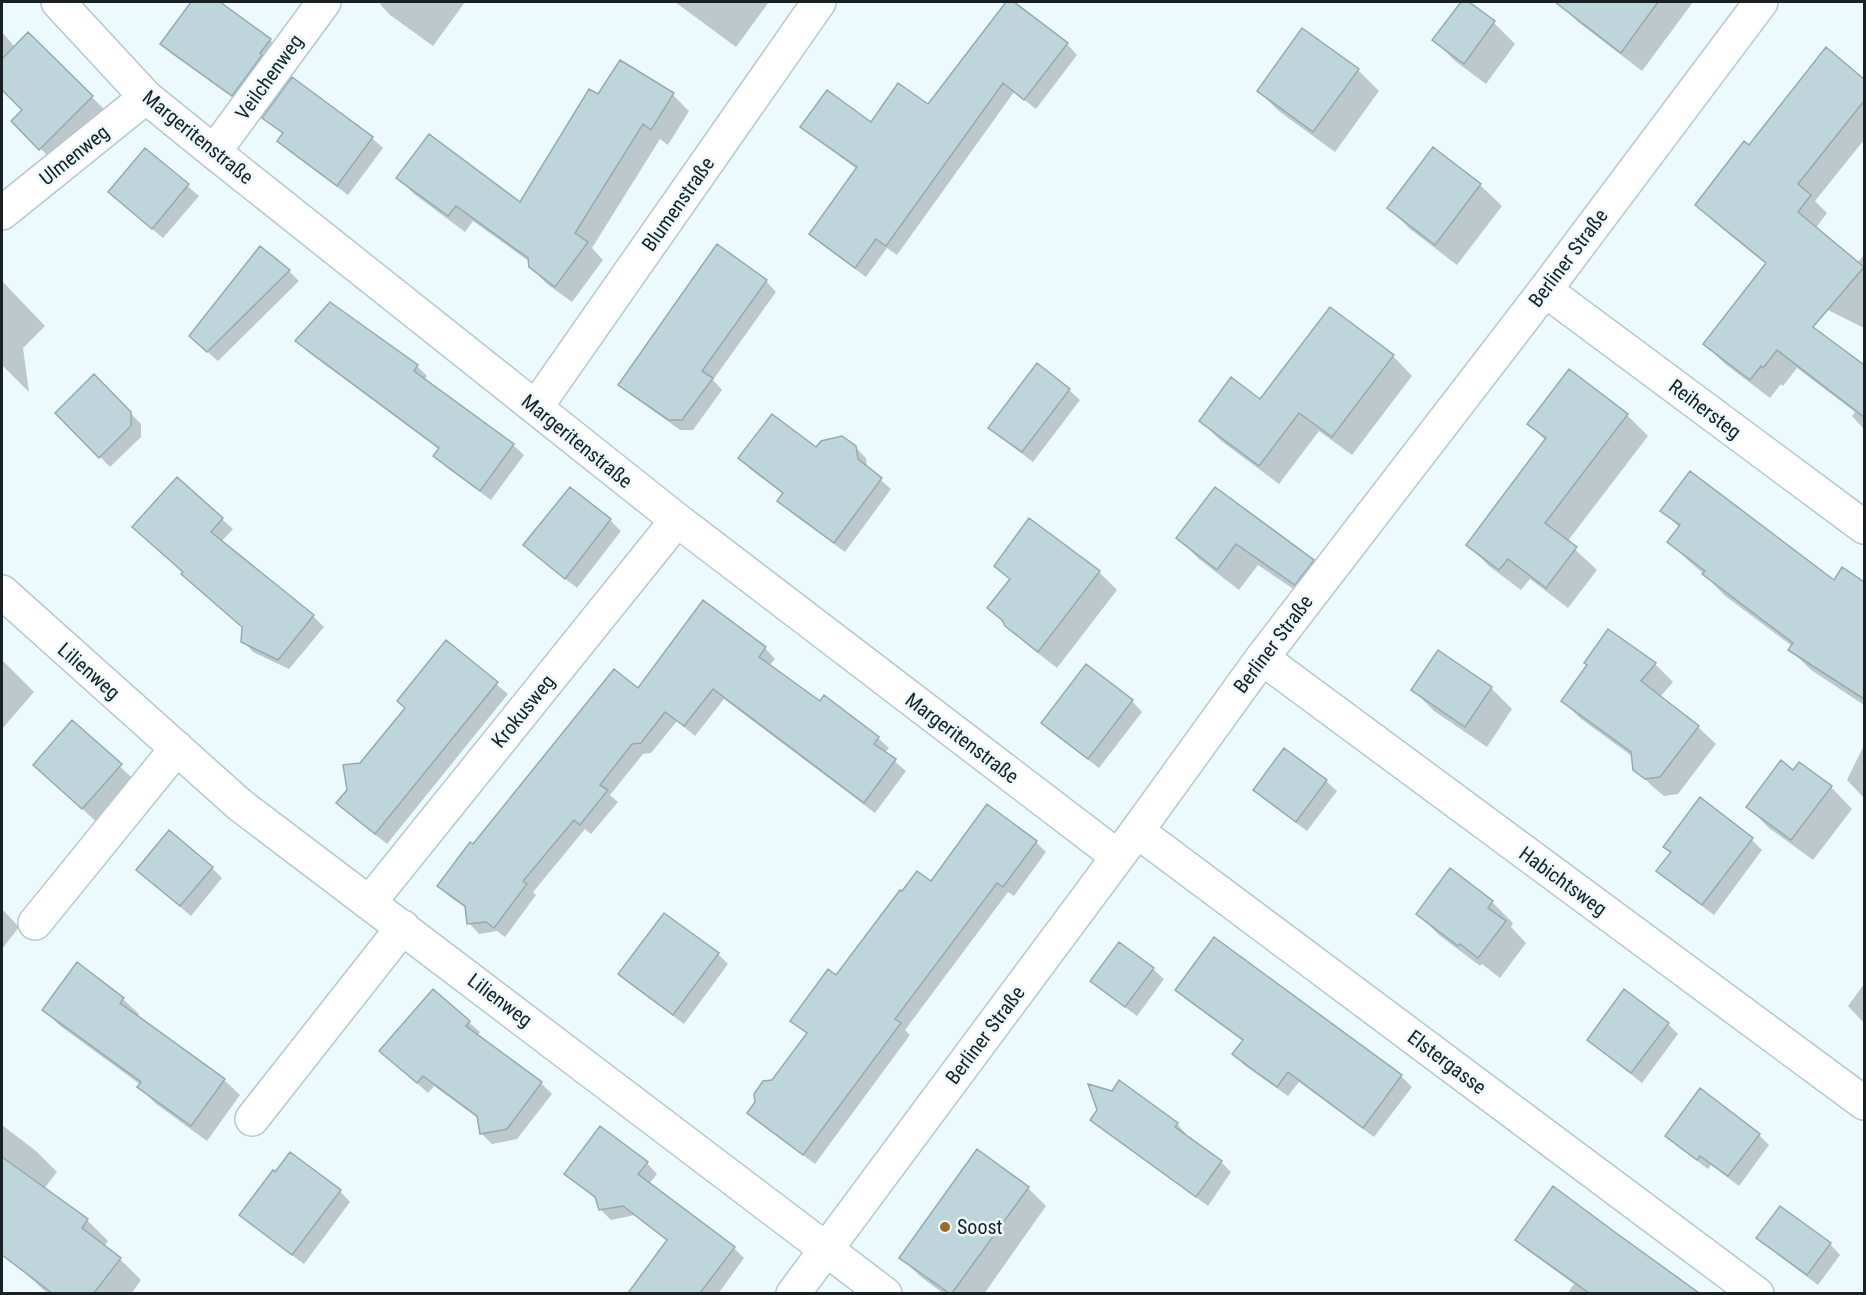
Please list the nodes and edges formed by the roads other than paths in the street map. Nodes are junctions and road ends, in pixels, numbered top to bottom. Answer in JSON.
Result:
{"nodes":[{"id":1,"x":58,"y":2,"type":"edge"},
{"id":2,"x":324,"y":2,"type":"edge"},
{"id":3,"x":819,"y":2,"type":"edge"},
{"id":4,"x":1761,"y":2,"type":"edge"},
{"id":5,"x":146,"y":97,"type":"junction"},
{"id":6,"x":214,"y":152,"type":"junction"},
{"id":7,"x":2,"y":213,"type":"edge"},
{"id":8,"x":1545,"y":290,"type":"junction"},
{"id":9,"x":536,"y":407,"type":"junction"},
{"id":10,"x":677,"y":520,"type":"junction"},
{"id":11,"x":1864,"y":528,"type":"edge"},
{"id":12,"x":2,"y":592,"type":"edge"},
{"id":13,"x":1262,"y":658,"type":"junction"},
{"id":14,"x":177,"y":748,"type":"junction"},
{"id":15,"x":1137,"y":831,"type":"junction"},
{"id":16,"x":1117,"y":856,"type":"junction"},
{"id":17,"x":369,"y":903,"type":"junction"},
{"id":18,"x":34,"y":923,"type":"dead end"},
{"id":19,"x":403,"y":927,"type":"junction"},
{"id":20,"x":1864,"y":1103,"type":"edge"},
{"id":21,"x":252,"y":1119,"type":"dead end"},
{"id":22,"x":827,"y":1249,"type":"junction"},
{"id":23,"x":793,"y":1293,"type":"edge"},
{"id":24,"x":885,"y":1293,"type":"edge"},
{"id":25,"x":1757,"y":1293,"type":"edge"}],
"edges":[{"from":1,"to":5,"type":"street","name":"Margeritenstraße"},
{"from":2,"to":6,"type":"street","name":"Veilchenweg"},
{"from":3,"to":9,"type":"street","name":"Blumenstraße"},
{"from":4,"to":8,"type":"street","name":"Berliner Straße"},
{"from":5,"to":6,"type":"street","name":"Margeritenstraße"},
{"from":5,"to":7,"type":"street","name":"Ulmenweg"},
{"from":6,"to":9,"type":"street","name":"Margeritenstraße"},
{"from":8,"to":11,"type":"street","name":"Reihersteg"},
{"from":8,"to":13,"type":"street","name":"Berliner Straße"},
{"from":9,"to":10,"type":"street","name":"Margeritenstraße"},
{"from":10,"to":16,"type":"street","name":"Margeritenstraße"},
{"from":10,"to":17,"type":"street","name":"Krokusweg"},
{"from":12,"to":14,"type":"street","name":"Lilienweg"},
{"from":13,"to":15,"type":"street","name":"Berliner Straße"},
{"from":13,"to":20,"type":"street","name":"Habichtsweg"},
{"from":14,"to":17,"type":"street","name":"Lilienweg"},
{"from":14,"to":18,"type":"street"},
{"from":15,"to":16,"type":"street","name":"Berliner Straße"},
{"from":15,"to":25,"type":"street","name":"Elstergasse"},
{"from":16,"to":22,"type":"street","name":"Berliner Straße"},
{"from":17,"to":19,"type":"street","name":"Lilienweg"},
{"from":19,"to":21,"type":"street"},
{"from":19,"to":22,"type":"street","name":"Lilienweg"},
{"from":22,"to":23,"type":"street","name":"Berliner Straße"},
{"from":22,"to":24,"type":"street","name":"Lilienweg"}]}
